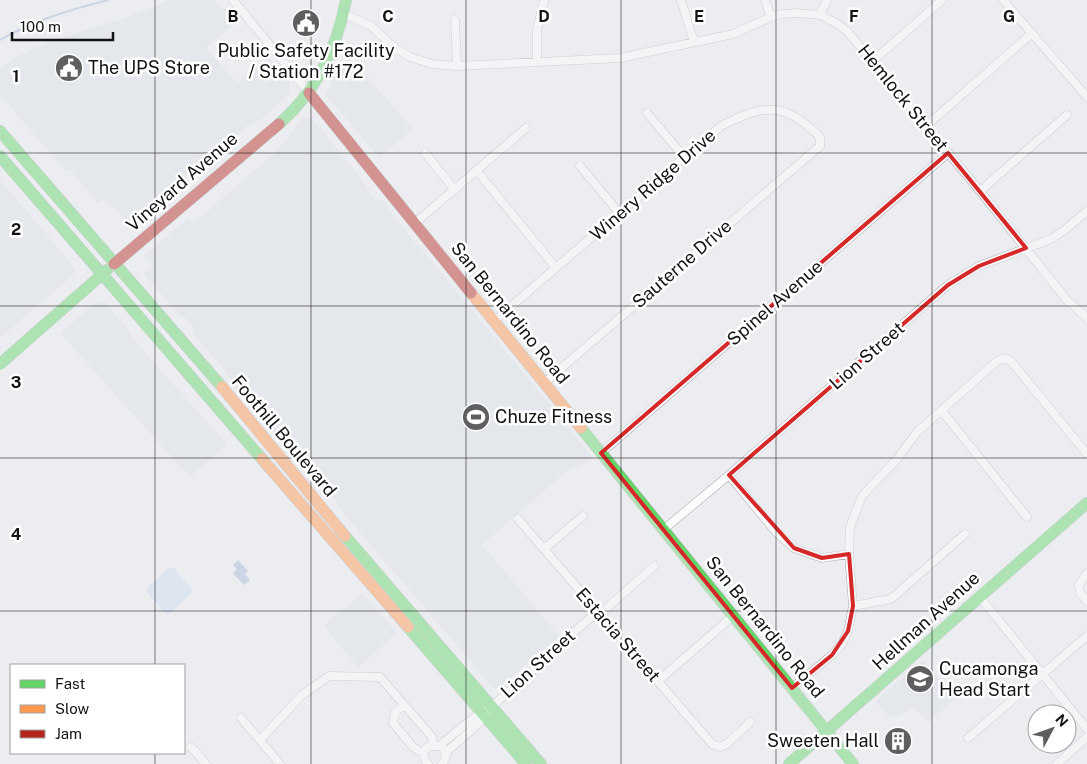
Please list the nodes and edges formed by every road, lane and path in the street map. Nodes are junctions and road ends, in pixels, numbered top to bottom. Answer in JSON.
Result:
{"nodes":[{"id":1,"x":233,"y":0,"type":"edge"},
{"id":2,"x":346,"y":0,"type":"edge"},
{"id":3,"x":544,"y":0,"type":"edge"},
{"id":4,"x":681,"y":0,"type":"edge"},
{"id":5,"x":764,"y":0,"type":"edge"},
{"id":6,"x":827,"y":0,"type":"edge"},
{"id":7,"x":942,"y":0,"type":"edge"},
{"id":8,"x":1003,"y":0,"type":"edge"},
{"id":9,"x":344,"y":14,"type":"junction"},
{"id":10,"x":820,"y":15,"type":"junction"},
{"id":11,"x":771,"y":17,"type":"junction"},
{"id":12,"x":454,"y":20,"type":"dead end"},
{"id":13,"x":1031,"y":34,"type":"junction"},
{"id":14,"x":694,"y":42,"type":"junction"},
{"id":15,"x":537,"y":61,"type":"junction"},
{"id":16,"x":873,"y":61,"type":"junction"},
{"id":17,"x":457,"y":66,"type":"junction"},
{"id":18,"x":309,"y":93,"type":"junction"},
{"id":19,"x":1087,"y":97,"type":"edge"},
{"id":20,"x":647,"y":113,"type":"dead end"},
{"id":21,"x":1068,"y":115,"type":"dead end"},
{"id":22,"x":926,"y":126,"type":"junction"},
{"id":23,"x":526,"y":128,"type":"dead end"},
{"id":24,"x":0,"y":130,"type":"edge"},
{"id":25,"x":820,"y":146,"type":"joint"},
{"id":26,"x":425,"y":153,"type":"dead end"},
{"id":27,"x":948,"y":153,"type":"junction"},
{"id":28,"x":0,"y":156,"type":"edge"},
{"id":29,"x":685,"y":158,"type":"junction"},
{"id":30,"x":580,"y":166,"type":"dead end"},
{"id":31,"x":477,"y":171,"type":"junction"},
{"id":32,"x":455,"y":190,"type":"junction"},
{"id":33,"x":980,"y":191,"type":"junction"},
{"id":34,"x":1087,"y":211,"type":"edge"},
{"id":35,"x":620,"y":214,"type":"junction"},
{"id":36,"x":415,"y":223,"type":"junction"},
{"id":37,"x":1026,"y":248,"type":"junction"},
{"id":38,"x":114,"y":264,"type":"junction"},
{"id":39,"x":556,"y":268,"type":"junction"},
{"id":40,"x":102,"y":275,"type":"junction"},
{"id":41,"x":1087,"y":318,"type":"edge"},
{"id":42,"x":494,"y":321,"type":"junction"},
{"id":43,"x":0,"y":364,"type":"edge"},
{"id":44,"x":544,"y":383,"type":"junction"},
{"id":45,"x":942,"y":411,"type":"junction"},
{"id":46,"x":601,"y":453,"type":"junction"},
{"id":47,"x":1087,"y":454,"type":"edge"},
{"id":48,"x":730,"y":475,"type":"junction"},
{"id":49,"x":1087,"y":503,"type":"edge"},
{"id":50,"x":583,"y":516,"type":"dead end"},
{"id":51,"x":1027,"y":517,"type":"dead end"},
{"id":52,"x":518,"y":519,"type":"dead end"},
{"id":53,"x":663,"y":530,"type":"junction"},
{"id":54,"x":965,"y":534,"type":"dead end"},
{"id":55,"x":544,"y":549,"type":"junction"},
{"id":56,"x":849,"y":554,"type":"junction"},
{"id":57,"x":654,"y":566,"type":"dead end"},
{"id":58,"x":1087,"y":573,"type":"edge"},
{"id":59,"x":979,"y":596,"type":"junction"},
{"id":60,"x":1087,"y":601,"type":"edge"},
{"id":61,"x":853,"y":606,"type":"junction"},
{"id":62,"x":600,"y":614,"type":"junction"},
{"id":63,"x":733,"y":616,"type":"junction"},
{"id":64,"x":1087,"y":636,"type":"edge"},
{"id":65,"x":1042,"y":674,"type":"junction"},
{"id":66,"x":658,"y":681,"type":"junction"},
{"id":67,"x":792,"y":688,"type":"junction"},
{"id":68,"x":404,"y":705,"type":"junction"},
{"id":69,"x":492,"y":706,"type":"junction"},
{"id":70,"x":482,"y":714,"type":"junction"},
{"id":71,"x":241,"y":718,"type":"dead end"},
{"id":72,"x":750,"y":722,"type":"dead end"},
{"id":73,"x":1087,"y":729,"type":"edge"},
{"id":74,"x":827,"y":731,"type":"junction"},
{"id":75,"x":1087,"y":737,"type":"edge"},
{"id":76,"x":968,"y":738,"type":"dead end"},
{"id":77,"x":260,"y":740,"type":"junction"},
{"id":78,"x":436,"y":745,"type":"junction"},
{"id":79,"x":190,"y":747,"type":"dead end"},
{"id":80,"x":424,"y":754,"type":"junction"},
{"id":81,"x":444,"y":759,"type":"edge"},
{"id":82,"x":206,"y":764,"type":"edge"},
{"id":83,"x":280,"y":764,"type":"edge"},
{"id":84,"x":428,"y":764,"type":"edge"},
{"id":85,"x":454,"y":764,"type":"edge"},
{"id":86,"x":526,"y":764,"type":"edge"},
{"id":87,"x":541,"y":764,"type":"edge"},
{"id":88,"x":789,"y":764,"type":"edge"},
{"id":89,"x":853,"y":764,"type":"edge"},
{"id":90,"x":1057,"y":764,"type":"edge"}],
"edges":[{"from":1,"to":18,"type":"street","name":"San Bernardino Road"},
{"from":2,"to":9,"type":"main road","name":"Vineyard Avenue"},
{"from":3,"to":15,"type":"street"},
{"from":4,"to":14,"type":"street"},
{"from":5,"to":11,"type":"street"},
{"from":6,"to":10,"type":"street"},
{"from":7,"to":16,"type":"street"},
{"from":8,"to":13,"type":"street"},
{"from":9,"to":17,"type":"street","name":"Hemlock Street"},
{"from":9,"to":18,"type":"main road","name":"Vineyard Avenue"},
{"from":10,"to":11,"type":"street","name":"Hemlock Street"},
{"from":10,"to":16,"type":"street","name":"Hemlock Street"},
{"from":11,"to":14,"type":"street","name":"Hemlock Street"},
{"from":12,"to":17,"type":"street"},
{"from":13,"to":19,"type":"street"},
{"from":13,"to":22,"type":"street"},
{"from":14,"to":15,"type":"street","name":"Hemlock Street"},
{"from":15,"to":17,"type":"street","name":"Hemlock Street"},
{"from":16,"to":22,"type":"street","name":"Hemlock Street"},
{"from":18,"to":36,"type":"main road","name":"San Bernardino Road"},
{"from":18,"to":38,"type":"main road","name":"Vineyard Avenue"},
{"from":20,"to":29,"type":"street"},
{"from":21,"to":33,"type":"street"},
{"from":22,"to":27,"type":"street","name":"Hemlock Street"},
{"from":23,"to":31,"type":"street"},
{"from":24,"to":38,"type":"main road","name":"Foothill Boulevard"},
{"from":25,"to":29,"type":"street","name":"Winery Ridge Drive"},
{"from":25,"to":44,"type":"street","name":"Sauterne Drive"},
{"from":26,"to":32,"type":"street"},
{"from":27,"to":33,"type":"street","name":"Hemlock Street"},
{"from":27,"to":46,"type":"street","name":"Spinel Avenue"},
{"from":28,"to":40,"type":"main road","name":"Foothill Boulevard"},
{"from":29,"to":35,"type":"street","name":"Winery Ridge Drive"},
{"from":30,"to":35,"type":"street"},
{"from":31,"to":32,"type":"street"},
{"from":31,"to":39,"type":"street"},
{"from":32,"to":36,"type":"street"},
{"from":33,"to":37,"type":"street","name":"Hemlock Street"},
{"from":34,"to":37,"type":"street","name":"Lion Street"},
{"from":35,"to":39,"type":"street","name":"Winery Ridge Drive"},
{"from":36,"to":42,"type":"main road","name":"San Bernardino Road"},
{"from":37,"to":41,"type":"street","name":"Hemlock Street"},
{"from":37,"to":48,"type":"street","name":"Lion Street"},
{"from":38,"to":40,"type":"main road","name":"Vineyard Avenue"},
{"from":38,"to":69,"type":"main road","name":"Foothill Boulevard"},
{"from":39,"to":42,"type":"street","name":"Winery Ridge Drive"},
{"from":40,"to":43,"type":"main road","name":"Vineyard Avenue"},
{"from":40,"to":70,"type":"main road","name":"Foothill Boulevard"},
{"from":42,"to":44,"type":"main road","name":"San Bernardino Road"},
{"from":44,"to":46,"type":"main road","name":"San Bernardino Road"},
{"from":45,"to":47,"type":"street"},
{"from":45,"to":51,"type":"street"},
{"from":45,"to":56,"type":"street"},
{"from":46,"to":53,"type":"main road","name":"San Bernardino Road"},
{"from":48,"to":53,"type":"street","name":"Lion Street"},
{"from":48,"to":56,"type":"street"},
{"from":49,"to":59,"type":"main road","name":"Hellman Avenue"},
{"from":50,"to":55,"type":"street"},
{"from":52,"to":55,"type":"street","name":"Estacia Street"},
{"from":53,"to":63,"type":"main road","name":"San Bernardino Road"},
{"from":54,"to":61,"type":"street"},
{"from":55,"to":62,"type":"street","name":"Estacia Street"},
{"from":56,"to":61,"type":"street"},
{"from":57,"to":62,"type":"street","name":"Lion Street"},
{"from":58,"to":60,"type":"street"},
{"from":59,"to":65,"type":"street"},
{"from":59,"to":74,"type":"main road","name":"Hellman Avenue"},
{"from":61,"to":67,"type":"street"},
{"from":62,"to":66,"type":"street","name":"Estacia Street"},
{"from":62,"to":69,"type":"street","name":"Lion Street"},
{"from":63,"to":66,"type":"street"},
{"from":63,"to":67,"type":"main road","name":"San Bernardino Road"},
{"from":64,"to":65,"type":"street"},
{"from":65,"to":73,"type":"street"},
{"from":65,"to":76,"type":"street"},
{"from":66,"to":72,"type":"street","name":"Estacia Street"},
{"from":67,"to":74,"type":"main road","name":"San Bernardino Road"},
{"from":68,"to":77,"type":"street"},
{"from":68,"to":78,"type":"street"},
{"from":68,"to":80,"type":"street"},
{"from":69,"to":70,"type":"street","name":"Lion Street"},
{"from":69,"to":87,"type":"main road","name":"Foothill Boulevard"},
{"from":70,"to":78,"type":"street"},
{"from":70,"to":81,"type":"street"},
{"from":70,"to":86,"type":"main road","name":"Foothill Boulevard"},
{"from":71,"to":77,"type":"street"},
{"from":74,"to":88,"type":"main road","name":"Hellman Avenue"},
{"from":74,"to":89,"type":"main road","name":"San Bernardino Road"},
{"from":75,"to":90,"type":"street"},
{"from":77,"to":83,"type":"street"},
{"from":78,"to":80,"type":"street"},
{"from":78,"to":81,"type":"street"},
{"from":79,"to":82,"type":"street"},
{"from":80,"to":84,"type":"street"},
{"from":81,"to":85,"type":"street"}]}
